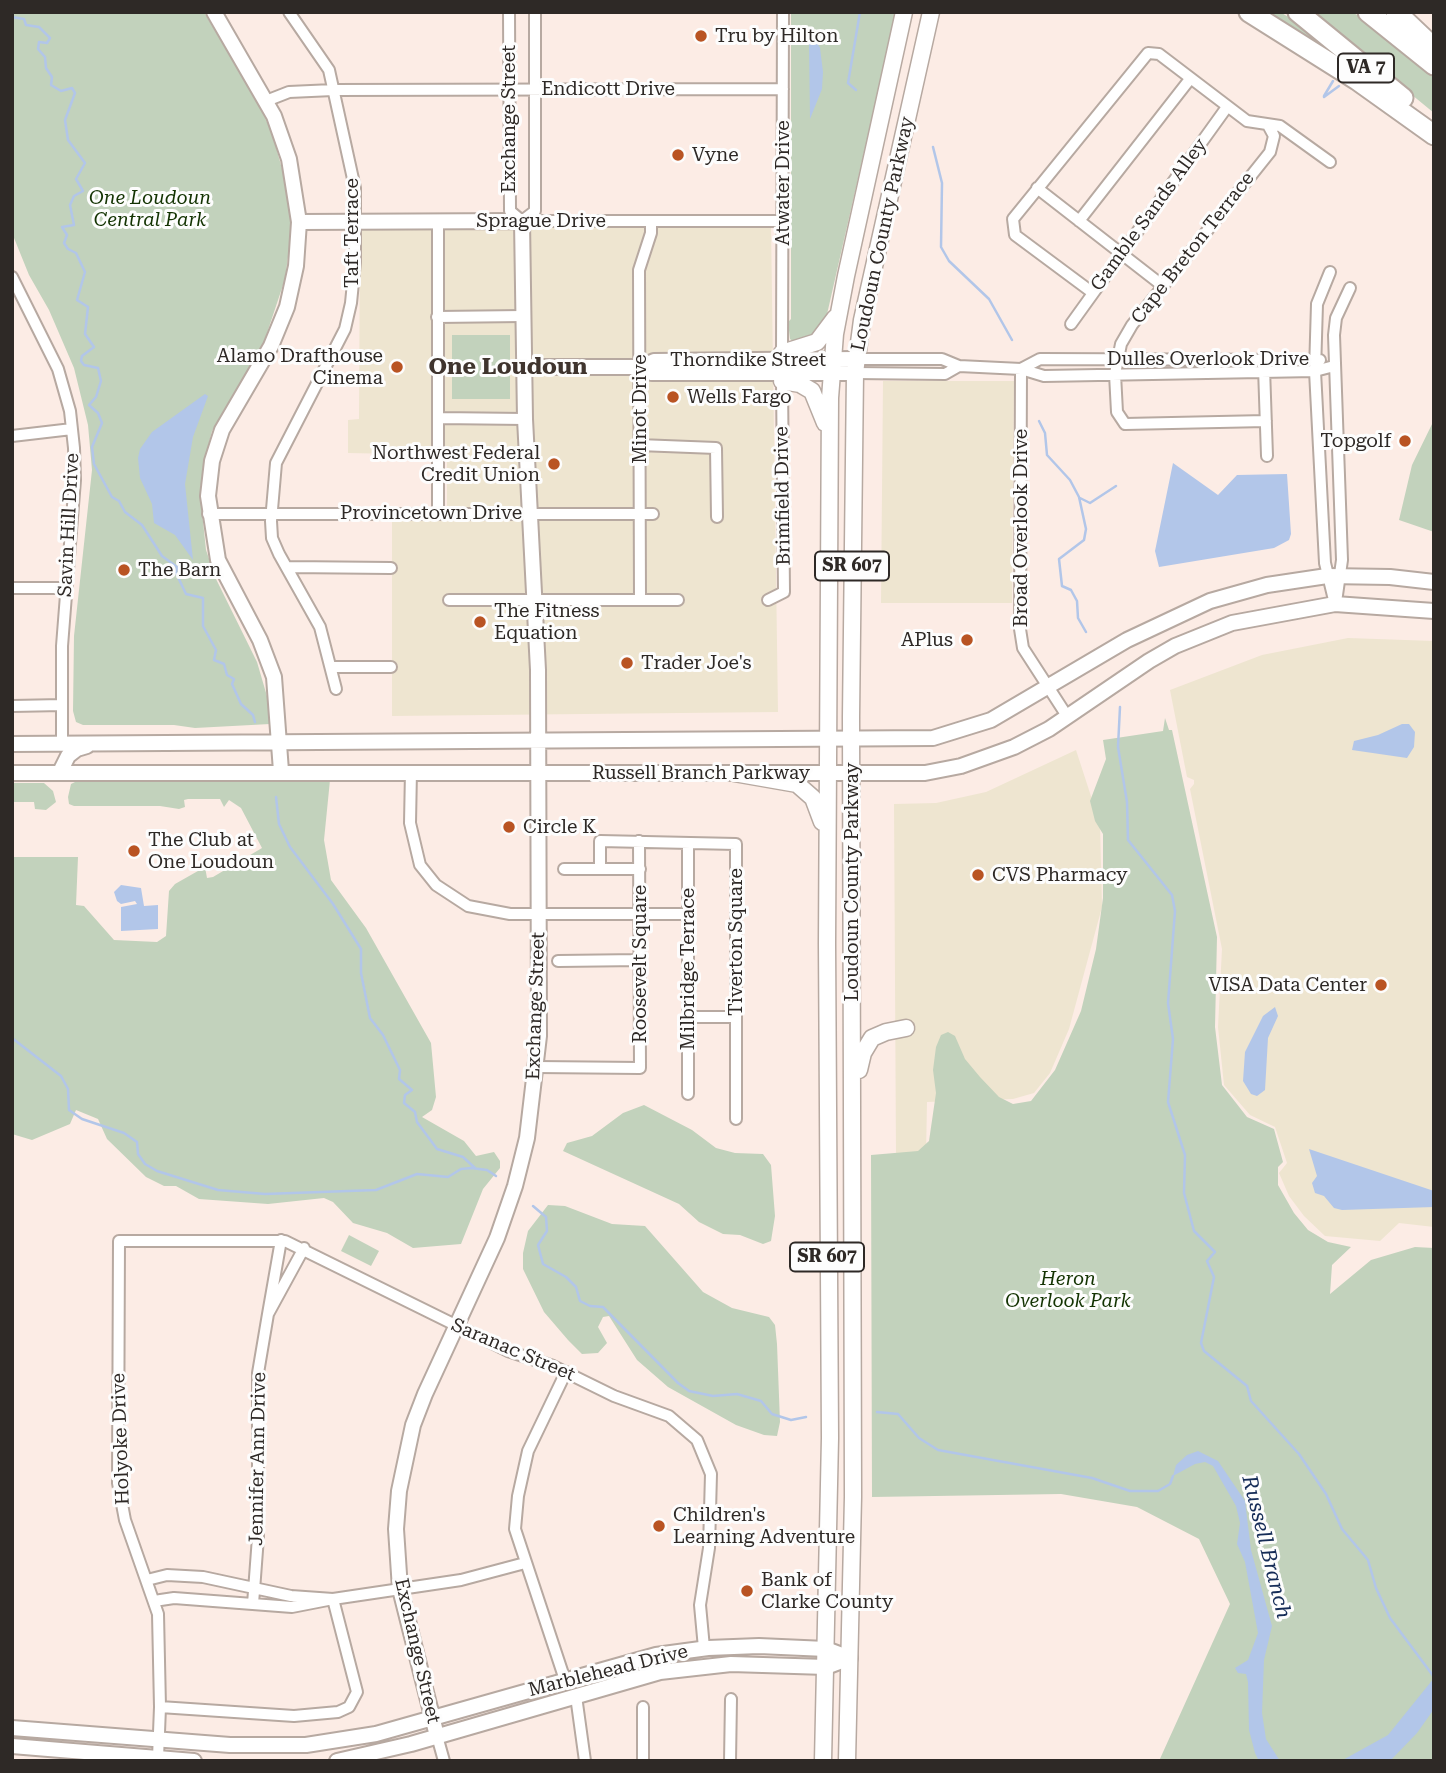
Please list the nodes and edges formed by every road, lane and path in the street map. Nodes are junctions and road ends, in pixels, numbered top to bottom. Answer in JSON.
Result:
{"nodes":[{"id":1,"x":214,"y":12,"type":"edge"},
{"id":2,"x":289,"y":12,"type":"edge"},
{"id":3,"x":509,"y":12,"type":"edge"},
{"id":4,"x":535,"y":12,"type":"edge"},
{"id":5,"x":783,"y":12,"type":"edge"},
{"id":6,"x":904,"y":12,"type":"edge"},
{"id":7,"x":931,"y":12,"type":"edge"},
{"id":8,"x":1249,"y":12,"type":"edge"},
{"id":9,"x":1298,"y":12,"type":"edge"},
{"id":10,"x":1368,"y":12,"type":"edge"},
{"id":11,"x":1396,"y":12,"type":"edge"},
{"id":12,"x":1434,"y":48,"type":"edge"},
{"id":13,"x":1434,"y":65,"type":"edge"},
{"id":14,"x":1190,"y":79,"type":"junction"},
{"id":15,"x":510,"y":89,"type":"junction"},
{"id":16,"x":536,"y":89,"type":"junction"},
{"id":17,"x":783,"y":89,"type":"junction"},
{"id":18,"x":333,"y":90,"type":"junction"},
{"id":19,"x":266,"y":102,"type":"junction"},
{"id":20,"x":1227,"y":107,"type":"junction"},
{"id":21,"x":1434,"y":123,"type":"edge"},
{"id":22,"x":1268,"y":125,"type":"junction"},
{"id":23,"x":1434,"y":135,"type":"edge"},
{"id":24,"x":1330,"y":162,"type":"dead end"},
{"id":25,"x":1037,"y":188,"type":"junction"},
{"id":26,"x":438,"y":221,"type":"junction"},
{"id":27,"x":522,"y":221,"type":"junction"},
{"id":28,"x":651,"y":221,"type":"junction"},
{"id":29,"x":783,"y":221,"type":"junction"},
{"id":30,"x":1079,"y":221,"type":"junction"},
{"id":31,"x":299,"y":222,"type":"junction"},
{"id":32,"x":355,"y":222,"type":"junction"},
{"id":33,"x":1121,"y":254,"type":"junction"},
{"id":34,"x":1330,"y":272,"type":"dead end"},
{"id":35,"x":12,"y":277,"type":"edge"},
{"id":36,"x":1163,"y":286,"type":"junction"},
{"id":37,"x":1350,"y":288,"type":"dead end"},
{"id":38,"x":1093,"y":293,"type":"junction"},
{"id":39,"x":16,"y":295,"type":"edge"},
{"id":40,"x":841,"y":303,"type":"junction"},
{"id":41,"x":523,"y":316,"type":"junction"},
{"id":42,"x":437,"y":317,"type":"junction"},
{"id":43,"x":1071,"y":324,"type":"dead end"},
{"id":44,"x":782,"y":353,"type":"junction"},
{"id":45,"x":1118,"y":359,"type":"junction"},
{"id":46,"x":1263,"y":359,"type":"junction"},
{"id":47,"x":1316,"y":365,"type":"junction"},
{"id":48,"x":832,"y":366,"type":"junction"},
{"id":49,"x":856,"y":366,"type":"junction"},
{"id":50,"x":1334,"y":366,"type":"junction"},
{"id":51,"x":524,"y":367,"type":"junction"},
{"id":52,"x":640,"y":367,"type":"junction"},
{"id":53,"x":729,"y":367,"type":"junction"},
{"id":54,"x":1021,"y":369,"type":"junction"},
{"id":55,"x":1264,"y":372,"type":"junction"},
{"id":56,"x":1115,"y":374,"type":"junction"},
{"id":57,"x":782,"y":381,"type":"junction"},
{"id":58,"x":438,"y":418,"type":"junction"},
{"id":59,"x":525,"y":419,"type":"junction"},
{"id":60,"x":1266,"y":421,"type":"junction"},
{"id":61,"x":72,"y":429,"type":"junction"},
{"id":62,"x":12,"y":436,"type":"edge"},
{"id":63,"x":829,"y":436,"type":"junction"},
{"id":64,"x":639,"y":445,"type":"junction"},
{"id":65,"x":1267,"y":456,"type":"dead end"},
{"id":66,"x":1319,"y":463,"type":"junction"},
{"id":67,"x":1338,"y":463,"type":"junction"},
{"id":68,"x":272,"y":513,"type":"junction"},
{"id":69,"x":438,"y":513,"type":"junction"},
{"id":70,"x":208,"y":514,"type":"junction"},
{"id":71,"x":528,"y":514,"type":"junction"},
{"id":72,"x":639,"y":514,"type":"junction"},
{"id":73,"x":653,"y":514,"type":"dead end"},
{"id":74,"x":717,"y":517,"type":"dead end"},
{"id":75,"x":288,"y":568,"type":"junction"},
{"id":76,"x":391,"y":568,"type":"dead end"},
{"id":77,"x":1334,"y":576,"type":"junction"},
{"id":78,"x":1434,"y":582,"type":"edge"},
{"id":79,"x":12,"y":587,"type":"edge"},
{"id":80,"x":66,"y":588,"type":"junction"},
{"id":81,"x":449,"y":600,"type":"dead end"},
{"id":82,"x":640,"y":600,"type":"junction"},
{"id":83,"x":678,"y":600,"type":"dead end"},
{"id":84,"x":768,"y":600,"type":"dead end"},
{"id":85,"x":535,"y":601,"type":"junction"},
{"id":86,"x":1335,"y":604,"type":"junction"},
{"id":87,"x":1434,"y":611,"type":"edge"},
{"id":88,"x":332,"y":667,"type":"junction"},
{"id":89,"x":391,"y":667,"type":"dead end"},
{"id":90,"x":1049,"y":686,"type":"junction"},
{"id":91,"x":336,"y":689,"type":"dead end"},
{"id":92,"x":62,"y":705,"type":"junction"},
{"id":93,"x":12,"y":706,"type":"edge"},
{"id":94,"x":1067,"y":716,"type":"junction"},
{"id":95,"x":828,"y":740,"type":"junction"},
{"id":96,"x":851,"y":740,"type":"junction"},
{"id":97,"x":280,"y":743,"type":"junction"},
{"id":98,"x":539,"y":743,"type":"junction"},
{"id":99,"x":12,"y":744,"type":"edge"},
{"id":100,"x":62,"y":744,"type":"junction"},
{"id":101,"x":98,"y":744,"type":"junction"},
{"id":102,"x":281,"y":771,"type":"junction"},
{"id":103,"x":411,"y":771,"type":"junction"},
{"id":104,"x":61,"y":772,"type":"junction"},
{"id":105,"x":539,"y":772,"type":"junction"},
{"id":106,"x":12,"y":773,"type":"edge"},
{"id":107,"x":734,"y":773,"type":"junction"},
{"id":108,"x":828,"y":773,"type":"junction"},
{"id":109,"x":852,"y":773,"type":"junction"},
{"id":110,"x":639,"y":841,"type":"junction"},
{"id":111,"x":688,"y":845,"type":"junction"},
{"id":112,"x":827,"y":866,"type":"junction"},
{"id":113,"x":564,"y":869,"type":"dead end"},
{"id":114,"x":600,"y":869,"type":"junction"},
{"id":115,"x":639,"y":869,"type":"junction"},
{"id":116,"x":539,"y":914,"type":"junction"},
{"id":117,"x":640,"y":914,"type":"junction"},
{"id":118,"x":688,"y":914,"type":"junction"},
{"id":119,"x":640,"y":960,"type":"junction"},
{"id":120,"x":558,"y":961,"type":"dead end"},
{"id":121,"x":688,"y":1017,"type":"junction"},
{"id":122,"x":736,"y":1017,"type":"junction"},
{"id":123,"x":906,"y":1028,"type":"dead end"},
{"id":124,"x":537,"y":1067,"type":"junction"},
{"id":125,"x":853,"y":1093,"type":"junction"},
{"id":126,"x":688,"y":1094,"type":"dead end"},
{"id":127,"x":736,"y":1119,"type":"dead end"},
{"id":128,"x":281,"y":1240,"type":"junction"},
{"id":129,"x":119,"y":1241,"type":"joint"},
{"id":130,"x":304,"y":1248,"type":"junction"},
{"id":131,"x":268,"y":1314,"type":"junction"},
{"id":132,"x":457,"y":1327,"type":"junction"},
{"id":133,"x":566,"y":1372,"type":"junction"},
{"id":134,"x":525,"y":1563,"type":"junction"},
{"id":135,"x":147,"y":1580,"type":"junction"},
{"id":136,"x":254,"y":1588,"type":"junction"},
{"id":137,"x":400,"y":1589,"type":"junction"},
{"id":138,"x":333,"y":1599,"type":"junction"},
{"id":139,"x":155,"y":1601,"type":"junction"},
{"id":140,"x":253,"y":1604,"type":"junction"},
{"id":141,"x":704,"y":1648,"type":"junction"},
{"id":142,"x":826,"y":1649,"type":"junction"},
{"id":143,"x":850,"y":1658,"type":"junction"},
{"id":144,"x":825,"y":1667,"type":"junction"},
{"id":145,"x":607,"y":1668,"type":"junction"},
{"id":146,"x":565,"y":1680,"type":"junction"},
{"id":147,"x":576,"y":1696,"type":"junction"},
{"id":148,"x":731,"y":1699,"type":"dead end"},
{"id":149,"x":160,"y":1707,"type":"junction"},
{"id":150,"x":643,"y":1707,"type":"dead end"},
{"id":151,"x":432,"y":1718,"type":"junction"},
{"id":152,"x":12,"y":1728,"type":"edge"},
{"id":153,"x":437,"y":1736,"type":"junction"},
{"id":154,"x":159,"y":1739,"type":"junction"},
{"id":155,"x":12,"y":1746,"type":"edge"},
{"id":156,"x":158,"y":1758,"type":"junction"},
{"id":157,"x":194,"y":1761,"type":"edge"},
{"id":158,"x":337,"y":1761,"type":"edge"},
{"id":159,"x":444,"y":1761,"type":"edge"},
{"id":160,"x":585,"y":1761,"type":"edge"},
{"id":161,"x":643,"y":1761,"type":"edge"},
{"id":162,"x":730,"y":1761,"type":"edge"},
{"id":163,"x":823,"y":1761,"type":"edge"},
{"id":164,"x":847,"y":1761,"type":"edge"}],
"edges":[{"from":1,"to":19,"type":"street"},
{"from":2,"to":18,"type":"street","name":"Taft Terrace"},
{"from":3,"to":15,"type":"street","name":"Exchange Street"},
{"from":4,"to":16,"type":"street","name":"Exchange Street"},
{"from":5,"to":17,"type":"street","name":"Atwater Drive"},
{"from":6,"to":40,"type":"main road","name":"Loudoun County Parkway","number":"SR 607"},
{"from":7,"to":49,"type":"main road","name":"Loudoun County Parkway","number":"SR 607"},
{"from":8,"to":23,"type":"highway"},
{"from":9,"to":21,"type":"highway","number":"VA 7"},
{"from":10,"to":13,"type":"highway","number":"VA 7"},
{"from":11,"to":12,"type":"highway"},
{"from":14,"to":20,"type":"street"},
{"from":14,"to":25,"type":"street"},
{"from":14,"to":30,"type":"street"},
{"from":15,"to":16,"type":"street","name":"Endicott Drive"},
{"from":15,"to":18,"type":"street","name":"Endicott Drive"},
{"from":15,"to":27,"type":"street","name":"Exchange Street"},
{"from":16,"to":17,"type":"street","name":"Endicott Drive"},
{"from":16,"to":27,"type":"street","name":"Exchange Street"},
{"from":17,"to":29,"type":"street","name":"Atwater Drive"},
{"from":18,"to":19,"type":"street","name":"Endicott Drive"},
{"from":18,"to":32,"type":"street","name":"Taft Terrace"},
{"from":19,"to":31,"type":"street"},
{"from":20,"to":22,"type":"street"},
{"from":20,"to":33,"type":"street","name":"Gamble Sands Alley"},
{"from":22,"to":24,"type":"street"},
{"from":22,"to":36,"type":"street","name":"Cape Breton Terrace"},
{"from":25,"to":30,"type":"street"},
{"from":25,"to":38,"type":"street"},
{"from":26,"to":27,"type":"street","name":"Sprague Drive"},
{"from":26,"to":32,"type":"street","name":"Sprague Drive"},
{"from":26,"to":42,"type":"street"},
{"from":27,"to":28,"type":"street","name":"Sprague Drive"},
{"from":27,"to":41,"type":"street","name":"Exchange Street"},
{"from":28,"to":29,"type":"street","name":"Sprague Drive"},
{"from":28,"to":52,"type":"street","name":"Minot Drive"},
{"from":29,"to":44,"type":"street","name":"Atwater Drive"},
{"from":30,"to":33,"type":"street"},
{"from":31,"to":32,"type":"street","name":"Sprague Drive"},
{"from":31,"to":70,"type":"street"},
{"from":32,"to":68,"type":"street","name":"Taft Terrace"},
{"from":33,"to":36,"type":"street"},
{"from":33,"to":38,"type":"street","name":"Gamble Sands Alley"},
{"from":34,"to":47,"type":"street"},
{"from":35,"to":39,"type":"street","name":"Savin Hill Drive"},
{"from":36,"to":45,"type":"street","name":"Cape Breton Terrace"},
{"from":37,"to":50,"type":"street"},
{"from":38,"to":43,"type":"street","name":"Gamble Sands Alley"},
{"from":39,"to":61,"type":"street","name":"Savin Hill Drive"},
{"from":40,"to":44,"type":"main road"},
{"from":40,"to":48,"type":"main road","name":"Loudoun County Parkway","number":"SR 607"},
{"from":41,"to":42,"type":"street"},
{"from":41,"to":51,"type":"street","name":"Exchange Street"},
{"from":42,"to":58,"type":"street"},
{"from":44,"to":53,"type":"street"},
{"from":45,"to":46,"type":"street","name":"Dulles Overlook Drive"},
{"from":45,"to":54,"type":"street","name":"Dulles Overlook Drive"},
{"from":45,"to":56,"type":"street","name":"Cape Breton Terrace"},
{"from":46,"to":47,"type":"street","name":"Dulles Overlook Drive"},
{"from":46,"to":55,"type":"street"},
{"from":47,"to":50,"type":"street","name":"Dulles Overlook Drive"},
{"from":47,"to":55,"type":"street","name":"Dulles Overlook Drive"},
{"from":47,"to":66,"type":"street"},
{"from":48,"to":49,"type":"street","name":"Thorndike Street"},
{"from":48,"to":53,"type":"street","name":"Thorndike Street"},
{"from":48,"to":63,"type":"main road","name":"Loudoun County Parkway","number":"SR 607"},
{"from":49,"to":54,"type":"street","name":"Dulles Overlook Drive"},
{"from":49,"to":96,"type":"main road","name":"Loudoun County Parkway","number":"SR 607"},
{"from":50,"to":67,"type":"street"},
{"from":51,"to":52,"type":"street","name":"Thorndike Street"},
{"from":51,"to":59,"type":"street","name":"Exchange Street"},
{"from":52,"to":53,"type":"street","name":"Thorndike Street"},
{"from":52,"to":64,"type":"street","name":"Minot Drive"},
{"from":53,"to":57,"type":"street"},
{"from":54,"to":56,"type":"street","name":"Dulles Overlook Drive"},
{"from":54,"to":90,"type":"street","name":"Broad Overlook Drive"},
{"from":55,"to":56,"type":"street","name":"Dulles Overlook Drive"},
{"from":55,"to":60,"type":"street"},
{"from":56,"to":60,"type":"street","name":"Cape Breton Terrace"},
{"from":57,"to":63,"type":"main road"},
{"from":57,"to":84,"type":"street","name":"Brimfield Drive"},
{"from":58,"to":59,"type":"street"},
{"from":58,"to":69,"type":"street"},
{"from":59,"to":71,"type":"street","name":"Exchange Street"},
{"from":60,"to":65,"type":"street"},
{"from":61,"to":62,"type":"street"},
{"from":61,"to":80,"type":"street","name":"Savin Hill Drive"},
{"from":63,"to":95,"type":"main road","name":"Loudoun County Parkway","number":"SR 607"},
{"from":64,"to":72,"type":"street","name":"Minot Drive"},
{"from":64,"to":74,"type":"street"},
{"from":66,"to":67,"type":"street"},
{"from":66,"to":77,"type":"street"},
{"from":67,"to":77,"type":"street"},
{"from":68,"to":69,"type":"street","name":"Provincetown Drive"},
{"from":68,"to":70,"type":"street","name":"Provincetown Drive"},
{"from":68,"to":75,"type":"street","name":"Taft Terrace"},
{"from":69,"to":71,"type":"street","name":"Provincetown Drive"},
{"from":70,"to":97,"type":"street"},
{"from":71,"to":72,"type":"street","name":"Provincetown Drive"},
{"from":71,"to":85,"type":"street","name":"Exchange Street"},
{"from":72,"to":73,"type":"street","name":"Provincetown Drive"},
{"from":72,"to":82,"type":"street","name":"Minot Drive"},
{"from":75,"to":76,"type":"street"},
{"from":75,"to":88,"type":"street","name":"Taft Terrace"},
{"from":77,"to":78,"type":"street","name":"Russell Branch Parkway"},
{"from":77,"to":86,"type":"street"},
{"from":77,"to":90,"type":"street","name":"Russell Branch Parkway"},
{"from":79,"to":80,"type":"street"},
{"from":80,"to":92,"type":"street","name":"Savin Hill Drive"},
{"from":81,"to":85,"type":"street"},
{"from":82,"to":83,"type":"street"},
{"from":82,"to":85,"type":"street"},
{"from":85,"to":98,"type":"street","name":"Exchange Street"},
{"from":86,"to":87,"type":"street","name":"Russell Branch Parkway"},
{"from":86,"to":94,"type":"street","name":"Russell Branch Parkway"},
{"from":88,"to":89,"type":"street"},
{"from":88,"to":91,"type":"street","name":"Taft Terrace"},
{"from":90,"to":94,"type":"street","name":"Broad Overlook Drive"},
{"from":90,"to":96,"type":"street","name":"Russell Branch Parkway"},
{"from":92,"to":93,"type":"street"},
{"from":92,"to":100,"type":"street","name":"Savin Hill Drive"},
{"from":94,"to":109,"type":"street","name":"Russell Branch Parkway"},
{"from":95,"to":96,"type":"street","name":"Russell Branch Parkway"},
{"from":95,"to":98,"type":"street","name":"Russell Branch Parkway"},
{"from":95,"to":108,"type":"main road","name":"Loudoun County Parkway","number":"SR 607"},
{"from":96,"to":109,"type":"main road","name":"Loudoun County Parkway","number":"SR 607"},
{"from":97,"to":98,"type":"street","name":"Russell Branch Parkway"},
{"from":97,"to":101,"type":"street","name":"Russell Branch Parkway"},
{"from":97,"to":102,"type":"street"},
{"from":98,"to":105,"type":"street","name":"Exchange Street"},
{"from":99,"to":100,"type":"street","name":"Russell Branch Parkway"},
{"from":100,"to":101,"type":"street","name":"Russell Branch Parkway"},
{"from":101,"to":104,"type":"street"},
{"from":102,"to":103,"type":"street","name":"Russell Branch Parkway"},
{"from":102,"to":104,"type":"street","name":"Russell Branch Parkway"},
{"from":103,"to":105,"type":"street","name":"Russell Branch Parkway"},
{"from":103,"to":116,"type":"street"},
{"from":104,"to":106,"type":"street","name":"Russell Branch Parkway"},
{"from":105,"to":107,"type":"street","name":"Russell Branch Parkway"},
{"from":105,"to":116,"type":"street","name":"Exchange Street"},
{"from":107,"to":108,"type":"street","name":"Russell Branch Parkway"},
{"from":107,"to":112,"type":"main road"},
{"from":108,"to":109,"type":"street","name":"Russell Branch Parkway"},
{"from":108,"to":112,"type":"main road","name":"Loudoun County Parkway","number":"SR 607"},
{"from":109,"to":125,"type":"main road","name":"Loudoun County Parkway","number":"SR 607"},
{"from":110,"to":111,"type":"street","name":"Tiverton Square"},
{"from":110,"to":114,"type":"street","name":"Tiverton Square"},
{"from":110,"to":115,"type":"street","name":"Roosevelt Square"},
{"from":111,"to":118,"type":"street","name":"Milbridge Terrace"},
{"from":111,"to":122,"type":"street","name":"Tiverton Square"},
{"from":112,"to":142,"type":"main road","name":"Loudoun County Parkway","number":"SR 607"},
{"from":113,"to":114,"type":"street"},
{"from":114,"to":115,"type":"street"},
{"from":115,"to":117,"type":"street","name":"Roosevelt Square"},
{"from":116,"to":117,"type":"street"},
{"from":116,"to":124,"type":"street","name":"Exchange Street"},
{"from":117,"to":118,"type":"street"},
{"from":117,"to":119,"type":"street","name":"Roosevelt Square"},
{"from":118,"to":121,"type":"street","name":"Milbridge Terrace"},
{"from":119,"to":120,"type":"street"},
{"from":119,"to":124,"type":"street","name":"Roosevelt Square"},
{"from":121,"to":122,"type":"street"},
{"from":121,"to":126,"type":"street","name":"Milbridge Terrace"},
{"from":122,"to":127,"type":"street","name":"Tiverton Square"},
{"from":123,"to":125,"type":"main road"},
{"from":124,"to":132,"type":"street","name":"Exchange Street"},
{"from":125,"to":143,"type":"main road","name":"Loudoun County Parkway","number":"SR 607"},
{"from":128,"to":129,"type":"street","name":"Saranac Street"},
{"from":128,"to":130,"type":"street","name":"Saranac Street"},
{"from":128,"to":131,"type":"street","name":"Jennifer Ann Drive"},
{"from":129,"to":135,"type":"street","name":"Holyoke Drive"},
{"from":130,"to":131,"type":"street","name":"Jennifer Ann Drive"},
{"from":130,"to":132,"type":"street","name":"Saranac Street"},
{"from":131,"to":136,"type":"street","name":"Jennifer Ann Drive"},
{"from":132,"to":133,"type":"street","name":"Saranac Street"},
{"from":132,"to":137,"type":"street","name":"Exchange Street"},
{"from":133,"to":134,"type":"street"},
{"from":133,"to":141,"type":"street","name":"Saranac Street"},
{"from":134,"to":137,"type":"street"},
{"from":134,"to":146,"type":"street"},
{"from":135,"to":136,"type":"street"},
{"from":135,"to":139,"type":"street","name":"Holyoke Drive"},
{"from":136,"to":138,"type":"street"},
{"from":136,"to":140,"type":"street","name":"Jennifer Ann Drive"},
{"from":137,"to":138,"type":"street"},
{"from":137,"to":151,"type":"street","name":"Exchange Street"},
{"from":138,"to":140,"type":"street"},
{"from":138,"to":149,"type":"street"},
{"from":139,"to":140,"type":"street"},
{"from":139,"to":149,"type":"street","name":"Holyoke Drive"},
{"from":141,"to":142,"type":"street","name":"Marblehead Drive"},
{"from":141,"to":145,"type":"street","name":"Marblehead Drive"},
{"from":142,"to":143,"type":"street","name":"Marblehead Drive"},
{"from":142,"to":144,"type":"main road","name":"Loudoun County Parkway","number":"SR 607"},
{"from":143,"to":144,"type":"street","name":"Marblehead Drive"},
{"from":143,"to":164,"type":"main road","name":"Loudoun County Parkway","number":"SR 607"},
{"from":144,"to":147,"type":"street","name":"Marblehead Drive"},
{"from":144,"to":163,"type":"main road","name":"Loudoun County Parkway","number":"SR 607"},
{"from":145,"to":146,"type":"street","name":"Marblehead Drive"},
{"from":145,"to":147,"type":"street"},
{"from":146,"to":151,"type":"street","name":"Marblehead Drive"},
{"from":147,"to":153,"type":"street","name":"Marblehead Drive"},
{"from":147,"to":160,"type":"street"},
{"from":148,"to":162,"type":"street"},
{"from":149,"to":154,"type":"street","name":"Holyoke Drive"},
{"from":150,"to":161,"type":"street"},
{"from":151,"to":153,"type":"street","name":"Exchange Street"},
{"from":151,"to":154,"type":"street","name":"Marblehead Drive"},
{"from":152,"to":154,"type":"street","name":"Marblehead Drive"},
{"from":153,"to":158,"type":"street","name":"Marblehead Drive"},
{"from":153,"to":159,"type":"street","name":"Exchange Street"},
{"from":154,"to":156,"type":"street","name":"Holyoke Drive"},
{"from":155,"to":156,"type":"street"},
{"from":156,"to":157,"type":"street"}]}
